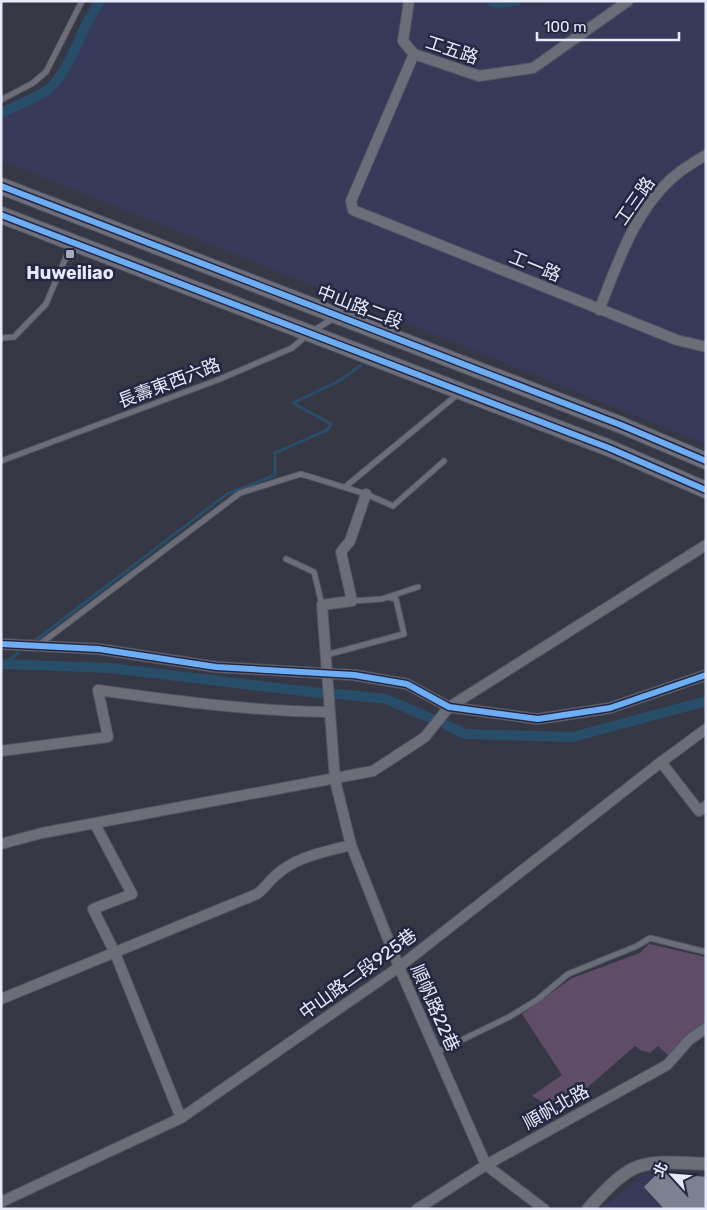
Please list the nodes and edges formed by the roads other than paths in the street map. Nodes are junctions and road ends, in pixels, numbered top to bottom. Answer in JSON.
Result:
{"nodes":[{"id":1,"x":82,"y":1,"type":"edge"},
{"id":2,"x":409,"y":1,"type":"edge"},
{"id":3,"x":628,"y":1,"type":"edge"},
{"id":4,"x":414,"y":54,"type":"junction"},
{"id":5,"x":1,"y":100,"type":"edge"},
{"id":6,"x":706,"y":155,"type":"edge"},
{"id":7,"x":1,"y":186,"type":"edge"},
{"id":8,"x":24,"y":194,"type":"junction"},
{"id":9,"x":353,"y":210,"type":"joint"},
{"id":10,"x":8,"y":218,"type":"edge"},
{"id":11,"x":72,"y":243,"type":"junction"},
{"id":12,"x":599,"y":310,"type":"junction"},
{"id":13,"x":338,"y":315,"type":"junction"},
{"id":14,"x":308,"y":334,"type":"junction"},
{"id":15,"x":1,"y":338,"type":"edge"},
{"id":16,"x":706,"y":347,"type":"edge"},
{"id":17,"x":433,"y":352,"type":"junction"},
{"id":18,"x":422,"y":378,"type":"junction"},
{"id":19,"x":461,"y":392,"type":"junction"},
{"id":20,"x":1,"y":461,"type":"edge"},
{"id":21,"x":444,"y":461,"type":"dead end"},
{"id":22,"x":706,"y":461,"type":"edge"},
{"id":23,"x":344,"y":487,"type":"junction"},
{"id":24,"x":706,"y":490,"type":"edge"},
{"id":25,"x":366,"y":494,"type":"junction"},
{"id":26,"x":706,"y":545,"type":"edge"},
{"id":27,"x":286,"y":559,"type":"dead end"},
{"id":28,"x":418,"y":587,"type":"dead end"},
{"id":29,"x":388,"y":597,"type":"junction"},
{"id":30,"x":352,"y":601,"type":"junction"},
{"id":31,"x":322,"y":605,"type":"junction"},
{"id":32,"x":1,"y":644,"type":"edge"},
{"id":33,"x":38,"y":646,"type":"junction"},
{"id":34,"x":326,"y":655,"type":"junction"},
{"id":35,"x":327,"y":674,"type":"junction"},
{"id":36,"x":706,"y":675,"type":"edge"},
{"id":37,"x":449,"y":707,"type":"junction"},
{"id":38,"x":329,"y":712,"type":"junction"},
{"id":39,"x":706,"y":730,"type":"edge"},
{"id":40,"x":1,"y":751,"type":"edge"},
{"id":41,"x":661,"y":762,"type":"junction"},
{"id":42,"x":335,"y":780,"type":"junction"},
{"id":43,"x":706,"y":806,"type":"edge"},
{"id":44,"x":95,"y":824,"type":"junction"},
{"id":45,"x":1,"y":844,"type":"edge"},
{"id":46,"x":351,"y":845,"type":"junction"},
{"id":47,"x":706,"y":952,"type":"edge"},
{"id":48,"x":115,"y":953,"type":"junction"},
{"id":49,"x":399,"y":968,"type":"junction"},
{"id":50,"x":1,"y":999,"type":"edge"},
{"id":51,"x":706,"y":1028,"type":"edge"},
{"id":52,"x":437,"y":1052,"type":"junction"},
{"id":53,"x":181,"y":1118,"type":"junction"},
{"id":54,"x":706,"y":1164,"type":"edge"},
{"id":55,"x":486,"y":1165,"type":"junction"},
{"id":56,"x":1,"y":1202,"type":"edge"},
{"id":57,"x":417,"y":1209,"type":"edge"},
{"id":58,"x":544,"y":1209,"type":"edge"},
{"id":59,"x":588,"y":1209,"type":"edge"}],
"edges":[{"from":1,"to":5,"type":"lane"},
{"from":2,"to":4,"type":"street"},
{"from":3,"to":4,"type":"street","name":"工五路"},
{"from":4,"to":9,"type":"street","name":"工五路"},
{"from":6,"to":12,"type":"street","name":"工三路"},
{"from":7,"to":8,"type":"main road","name":"中山路二段"},
{"from":8,"to":10,"type":"main road"},
{"from":8,"to":13,"type":"main road","name":"中山路二段"},
{"from":9,"to":12,"type":"street","name":"工一路"},
{"from":10,"to":11,"type":"main road"},
{"from":11,"to":14,"type":"main road"},
{"from":11,"to":15,"type":"lane"},
{"from":12,"to":16,"type":"street","name":"工一路"},
{"from":13,"to":14,"type":"lane","name":"長壽東西六路"},
{"from":13,"to":17,"type":"main road","name":"中山路二段"},
{"from":14,"to":18,"type":"main road"},
{"from":14,"to":20,"type":"lane","name":"長壽東西六路"},
{"from":17,"to":18,"type":"main road"},
{"from":17,"to":22,"type":"main road","name":"中山路二段"},
{"from":18,"to":19,"type":"main road"},
{"from":19,"to":23,"type":"lane"},
{"from":19,"to":24,"type":"main road"},
{"from":21,"to":25,"type":"lane"},
{"from":23,"to":25,"type":"lane"},
{"from":23,"to":33,"type":"lane"},
{"from":25,"to":30,"type":"street"},
{"from":26,"to":37,"type":"street"},
{"from":27,"to":31,"type":"lane"},
{"from":28,"to":29,"type":"lane"},
{"from":29,"to":30,"type":"lane"},
{"from":29,"to":34,"type":"lane"},
{"from":30,"to":31,"type":"street"},
{"from":31,"to":34,"type":"street","name":"順帆路22巷"},
{"from":32,"to":33,"type":"street"},
{"from":33,"to":35,"type":"street"},
{"from":34,"to":35,"type":"street","name":"順帆路22巷"},
{"from":35,"to":37,"type":"street"},
{"from":35,"to":38,"type":"street","name":"順帆路22巷"},
{"from":36,"to":37,"type":"street"},
{"from":37,"to":42,"type":"street"},
{"from":38,"to":40,"type":"street"},
{"from":38,"to":42,"type":"street","name":"順帆路22巷"},
{"from":39,"to":41,"type":"street","name":"中山路二段925巷"},
{"from":41,"to":43,"type":"street"},
{"from":41,"to":49,"type":"street","name":"中山路二段925巷"},
{"from":42,"to":44,"type":"street"},
{"from":42,"to":46,"type":"street","name":"順帆路22巷"},
{"from":44,"to":45,"type":"street"},
{"from":44,"to":48,"type":"street"},
{"from":46,"to":48,"type":"street"},
{"from":46,"to":49,"type":"street","name":"順帆路22巷"},
{"from":47,"to":52,"type":"lane"},
{"from":48,"to":50,"type":"street"},
{"from":48,"to":53,"type":"street"},
{"from":49,"to":52,"type":"street","name":"順帆路22巷"},
{"from":49,"to":53,"type":"street","name":"中山路二段925巷"},
{"from":51,"to":55,"type":"street","name":"順帆北路"},
{"from":52,"to":55,"type":"street","name":"順帆路22巷"},
{"from":53,"to":56,"type":"street","name":"中山路二段925巷"},
{"from":54,"to":59,"type":"street"},
{"from":55,"to":57,"type":"street","name":"順帆北路"},
{"from":55,"to":58,"type":"street","name":"順帆路22巷"}]}
